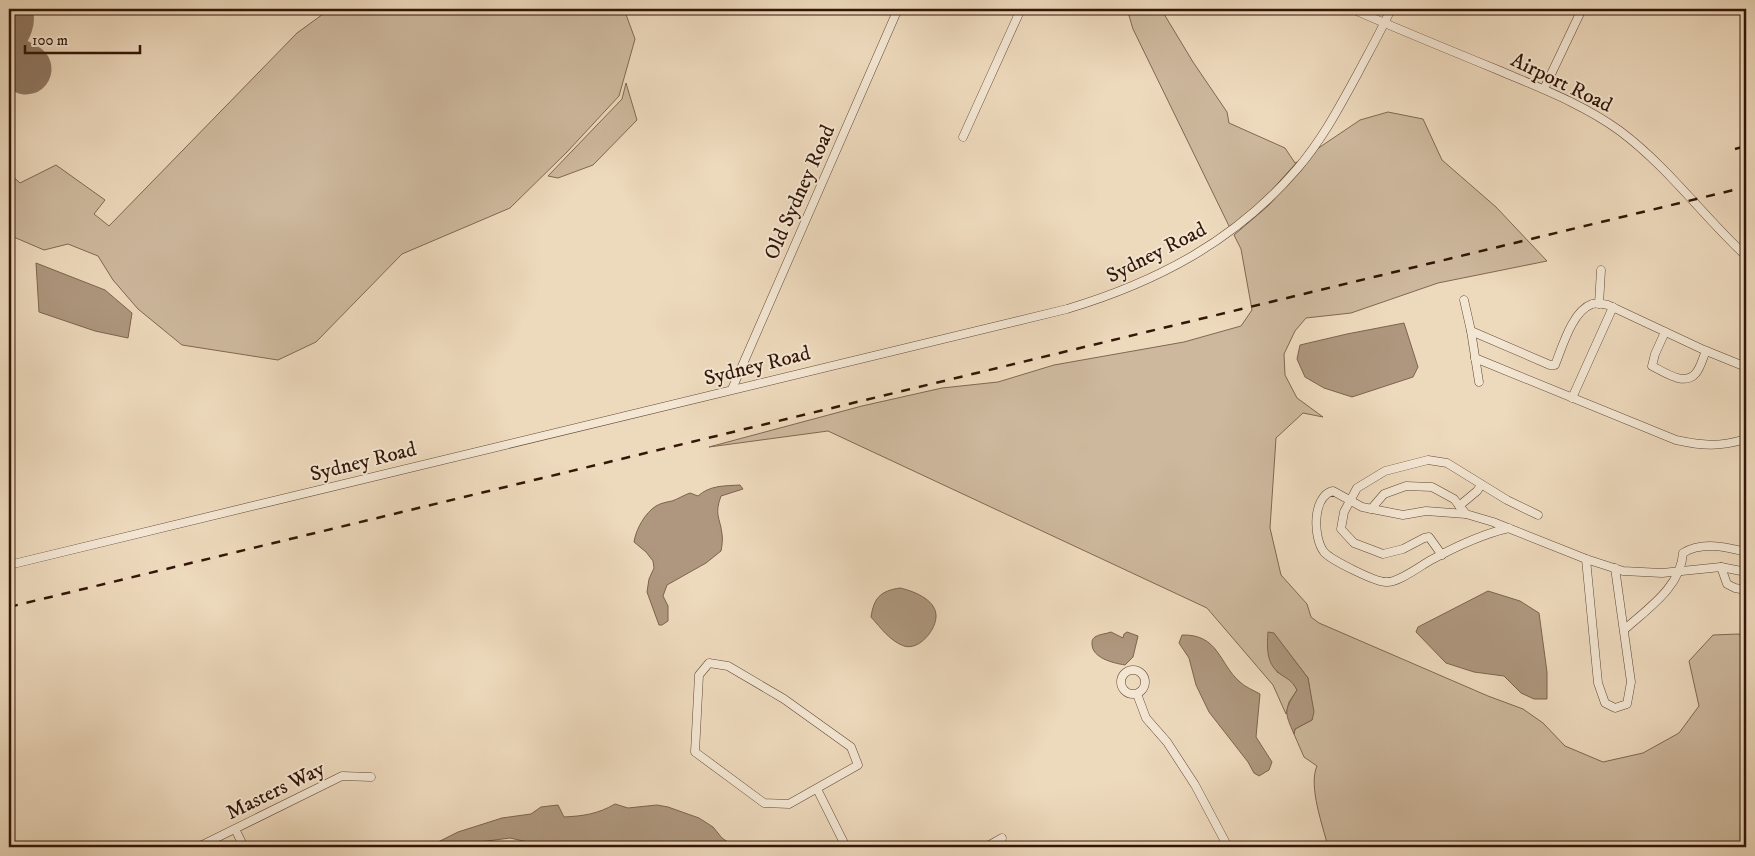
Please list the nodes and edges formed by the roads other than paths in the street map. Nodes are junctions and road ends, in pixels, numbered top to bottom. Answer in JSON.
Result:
{"nodes":[{"id":1,"x":898,"y":9,"type":"edge"},
{"id":2,"x":1021,"y":9,"type":"edge"},
{"id":3,"x":1352,"y":9,"type":"edge"},
{"id":4,"x":1391,"y":9,"type":"edge"},
{"id":5,"x":1582,"y":9,"type":"edge"},
{"id":6,"x":1385,"y":23,"type":"junction"},
{"id":7,"x":1544,"y":89,"type":"junction"},
{"id":8,"x":963,"y":137,"type":"dead end"},
{"id":9,"x":1746,"y":256,"type":"edge"},
{"id":10,"x":1601,"y":270,"type":"dead end"},
{"id":11,"x":1464,"y":300,"type":"dead end"},
{"id":12,"x":1599,"y":304,"type":"junction"},
{"id":13,"x":1613,"y":307,"type":"junction"},
{"id":14,"x":1471,"y":331,"type":"junction"},
{"id":15,"x":1665,"y":332,"type":"junction"},
{"id":16,"x":1706,"y":351,"type":"junction"},
{"id":17,"x":1475,"y":358,"type":"junction"},
{"id":18,"x":1746,"y":367,"type":"edge"},
{"id":19,"x":1479,"y":382,"type":"dead end"},
{"id":20,"x":732,"y":389,"type":"junction"},
{"id":21,"x":1572,"y":398,"type":"junction"},
{"id":22,"x":1746,"y":438,"type":"edge"},
{"id":23,"x":1481,"y":485,"type":"junction"},
{"id":24,"x":1349,"y":500,"type":"junction"},
{"id":25,"x":1459,"y":506,"type":"junction"},
{"id":26,"x":1371,"y":509,"type":"junction"},
{"id":27,"x":1466,"y":514,"type":"junction"},
{"id":28,"x":1538,"y":515,"type":"dead end"},
{"id":29,"x":1509,"y":528,"type":"junction"},
{"id":30,"x":1746,"y":552,"type":"edge"},
{"id":31,"x":1442,"y":555,"type":"junction"},
{"id":32,"x":1586,"y":560,"type":"junction"},
{"id":33,"x":9,"y":565,"type":"edge"},
{"id":34,"x":1721,"y":567,"type":"junction"},
{"id":35,"x":1615,"y":568,"type":"junction"},
{"id":36,"x":1678,"y":571,"type":"junction"},
{"id":37,"x":1746,"y":572,"type":"edge"},
{"id":38,"x":1746,"y":590,"type":"edge"},
{"id":39,"x":1624,"y":630,"type":"junction"},
{"id":40,"x":1137,"y":694,"type":"dead end"},
{"id":41,"x":371,"y":777,"type":"dead end"},
{"id":42,"x":817,"y":789,"type":"junction"},
{"id":43,"x":235,"y":829,"type":"junction"},
{"id":44,"x":1002,"y":838,"type":"dead end"},
{"id":45,"x":198,"y":847,"type":"edge"},
{"id":46,"x":244,"y":847,"type":"edge"},
{"id":47,"x":846,"y":847,"type":"edge"},
{"id":48,"x":986,"y":847,"type":"edge"},
{"id":49,"x":1228,"y":847,"type":"edge"}],
"edges":[{"from":1,"to":20,"type":"street","name":"Old Sydney Road"},
{"from":2,"to":8,"type":"street"},
{"from":3,"to":6,"type":"street","name":"Airport Road"},
{"from":4,"to":6,"type":"street","name":"Sydney Road"},
{"from":5,"to":7,"type":"street"},
{"from":6,"to":7,"type":"street","name":"Airport Road"},
{"from":6,"to":20,"type":"street","name":"Sydney Road"},
{"from":7,"to":9,"type":"street","name":"Airport Road"},
{"from":10,"to":12,"type":"street"},
{"from":11,"to":14,"type":"street"},
{"from":12,"to":13,"type":"street"},
{"from":12,"to":14,"type":"street"},
{"from":13,"to":15,"type":"street"},
{"from":13,"to":21,"type":"street"},
{"from":14,"to":17,"type":"street"},
{"from":15,"to":16,"type":"street"},
{"from":15,"to":16,"type":"street"},
{"from":16,"to":18,"type":"street"},
{"from":17,"to":19,"type":"street"},
{"from":17,"to":21,"type":"street"},
{"from":20,"to":33,"type":"street","name":"Sydney Road"},
{"from":21,"to":22,"type":"street"},
{"from":23,"to":24,"type":"street"},
{"from":23,"to":25,"type":"street"},
{"from":23,"to":28,"type":"street"},
{"from":24,"to":26,"type":"street"},
{"from":24,"to":31,"type":"street"},
{"from":24,"to":31,"type":"street"},
{"from":25,"to":26,"type":"street"},
{"from":25,"to":27,"type":"street"},
{"from":26,"to":27,"type":"street"},
{"from":27,"to":29,"type":"street"},
{"from":29,"to":31,"type":"street"},
{"from":29,"to":32,"type":"street"},
{"from":30,"to":36,"type":"street"},
{"from":32,"to":35,"type":"street"},
{"from":32,"to":39,"type":"street"},
{"from":34,"to":36,"type":"street"},
{"from":34,"to":37,"type":"street"},
{"from":34,"to":38,"type":"street"},
{"from":35,"to":36,"type":"street"},
{"from":35,"to":39,"type":"street"},
{"from":36,"to":39,"type":"street"},
{"from":40,"to":49,"type":"street"},
{"from":41,"to":43,"type":"street","name":"Masters Way"},
{"from":42,"to":42,"type":"street"},
{"from":42,"to":47,"type":"street"},
{"from":43,"to":45,"type":"street","name":"Masters Way"},
{"from":43,"to":46,"type":"street"},
{"from":44,"to":48,"type":"street"}]}
